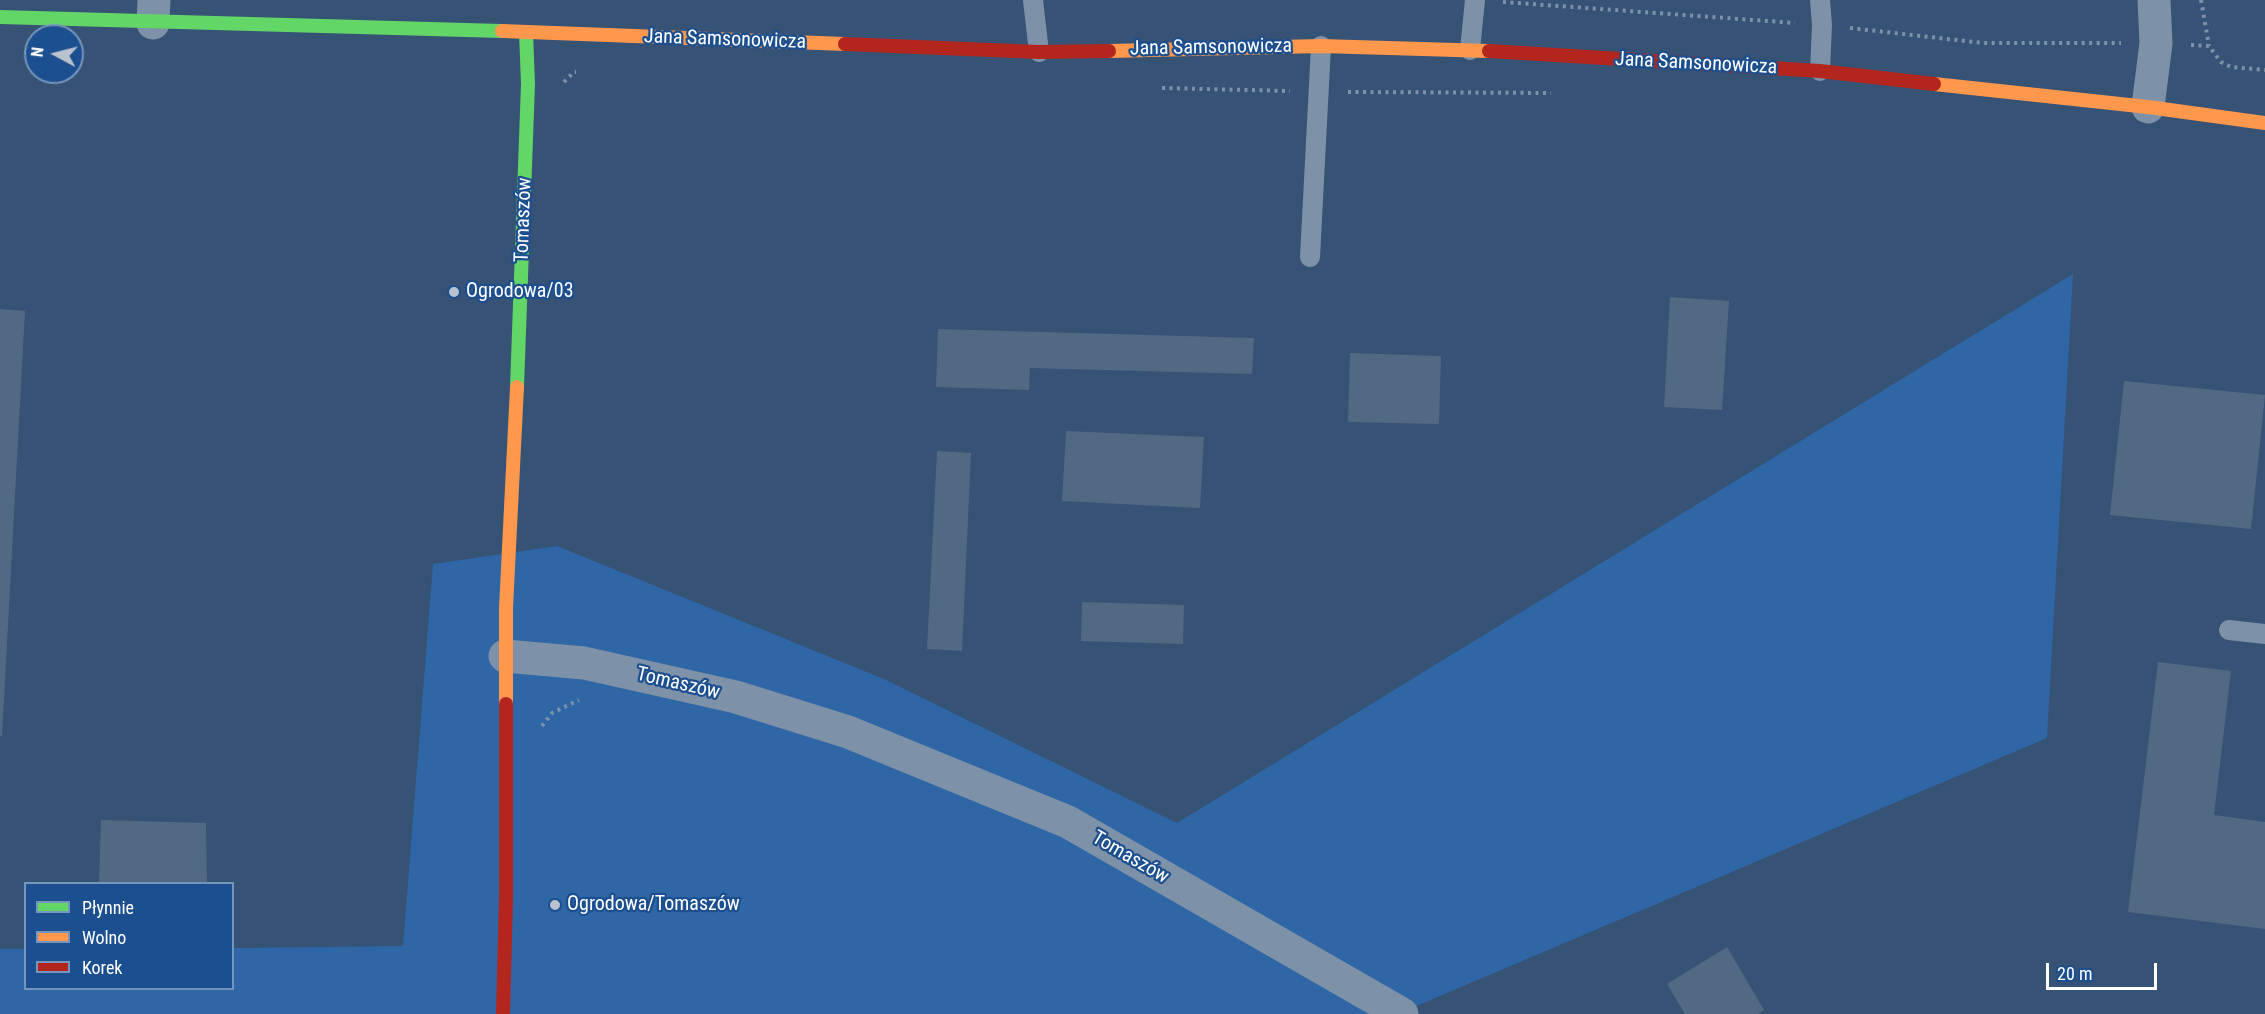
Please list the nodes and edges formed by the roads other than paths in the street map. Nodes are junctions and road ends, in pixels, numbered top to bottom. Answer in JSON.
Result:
{"nodes":[{"id":1,"x":1033,"y":0,"type":"edge"},
{"id":2,"x":1475,"y":0,"type":"edge"},
{"id":3,"x":1820,"y":0,"type":"edge"},
{"id":4,"x":2154,"y":0,"type":"edge"},
{"id":5,"x":153,"y":11,"type":"edge"},
{"id":6,"x":0,"y":17,"type":"edge"},
{"id":7,"x":526,"y":32,"type":"junction"},
{"id":8,"x":1321,"y":46,"type":"junction"},
{"id":9,"x":1470,"y":51,"type":"junction"},
{"id":10,"x":1039,"y":52,"type":"junction"},
{"id":11,"x":1820,"y":71,"type":"junction"},
{"id":12,"x":2148,"y":106,"type":"junction"},
{"id":13,"x":2265,"y":123,"type":"edge"},
{"id":14,"x":1311,"y":257,"type":"dead end"},
{"id":15,"x":2229,"y":630,"type":"dead end"},
{"id":16,"x":2265,"y":634,"type":"edge"},
{"id":17,"x":506,"y":656,"type":"junction"},
{"id":18,"x":503,"y":1014,"type":"edge"},
{"id":19,"x":1402,"y":1014,"type":"edge"}],
"edges":[{"from":1,"to":10,"type":"lane"},
{"from":2,"to":9,"type":"lane"},
{"from":3,"to":11,"type":"lane"},
{"from":4,"to":12,"type":"street"},
{"from":5,"to":6,"type":"main road","name":"Jana Samsonowicza"},
{"from":5,"to":7,"type":"main road","name":"Jana Samsonowicza"},
{"from":7,"to":10,"type":"main road","name":"Jana Samsonowicza"},
{"from":7,"to":17,"type":"main road","name":"Tomaszów"},
{"from":8,"to":9,"type":"main road","name":"Jana Samsonowicza"},
{"from":8,"to":10,"type":"main road","name":"Jana Samsonowicza"},
{"from":8,"to":14,"type":"lane"},
{"from":9,"to":11,"type":"main road","name":"Jana Samsonowicza"},
{"from":11,"to":12,"type":"main road","name":"Jana Samsonowicza"},
{"from":12,"to":13,"type":"main road","name":"Jana Samsonowicza"},
{"from":15,"to":16,"type":"lane"},
{"from":17,"to":18,"type":"main road"},
{"from":17,"to":19,"type":"street","name":"Tomaszów"}]}
